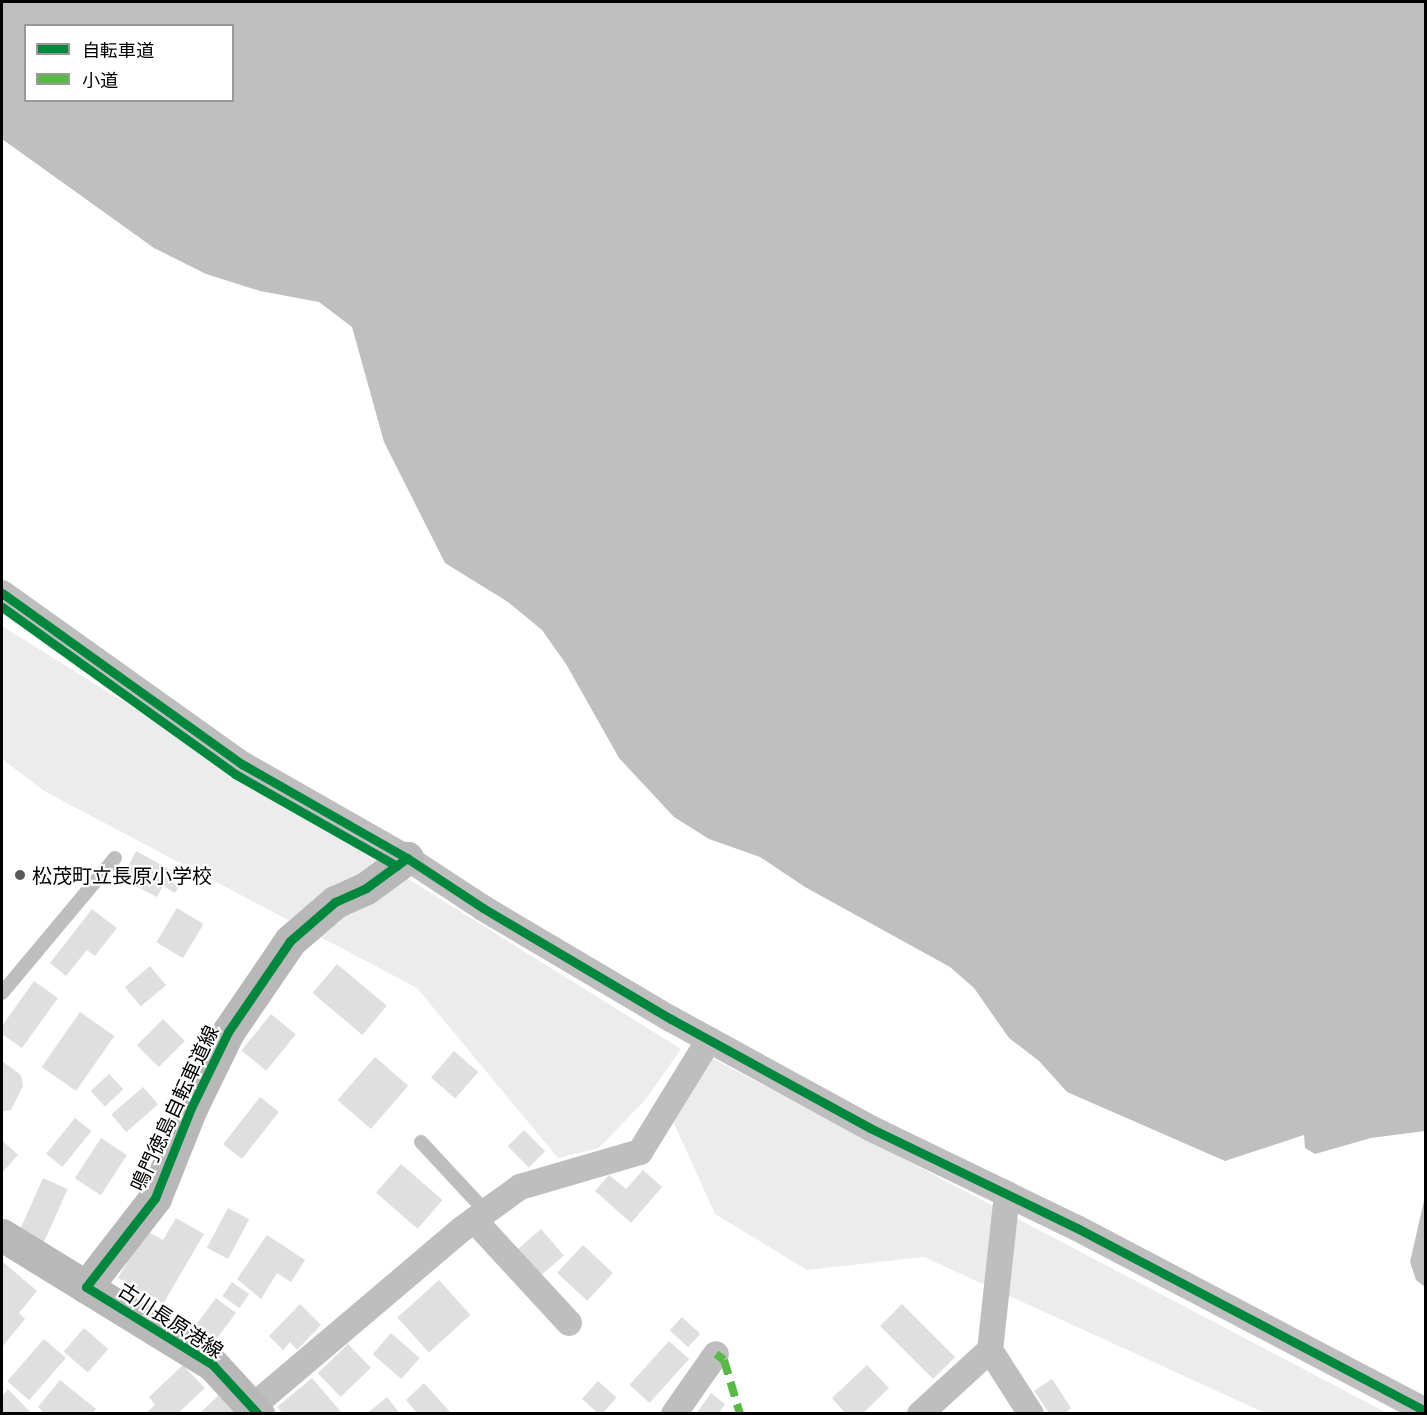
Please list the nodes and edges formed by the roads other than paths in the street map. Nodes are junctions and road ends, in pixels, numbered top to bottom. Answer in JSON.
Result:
{"nodes":[{"id":1,"x":2,"y":593,"type":"edge"},
{"id":2,"x":115,"y":858,"type":"dead end"},
{"id":3,"x":408,"y":858,"type":"junction"},
{"id":4,"x":2,"y":993,"type":"edge"},
{"id":5,"x":709,"y":1040,"type":"junction"},
{"id":6,"x":421,"y":1142,"type":"dead end"},
{"id":7,"x":1007,"y":1194,"type":"junction"},
{"id":8,"x":480,"y":1216,"type":"junction"},
{"id":9,"x":2,"y":1235,"type":"edge"},
{"id":10,"x":86,"y":1287,"type":"junction"},
{"id":11,"x":569,"y":1323,"type":"dead end"},
{"id":12,"x":990,"y":1350,"type":"junction"},
{"id":13,"x":716,"y":1354,"type":"dead end"},
{"id":14,"x":255,"y":1410,"type":"edge"},
{"id":15,"x":1425,"y":1411,"type":"edge"},
{"id":16,"x":674,"y":1413,"type":"edge"},
{"id":17,"x":920,"y":1413,"type":"edge"},
{"id":18,"x":1031,"y":1413,"type":"edge"}],
"edges":[{"from":1,"to":3,"type":"street"},
{"from":2,"to":4,"type":"lane"},
{"from":3,"to":5,"type":"street"},
{"from":3,"to":10,"type":"main road","name":"鳴門徳島自転車道線"},
{"from":5,"to":7,"type":"street"},
{"from":5,"to":8,"type":"street"},
{"from":6,"to":8,"type":"lane"},
{"from":7,"to":12,"type":"street"},
{"from":7,"to":15,"type":"street"},
{"from":8,"to":11,"type":"street"},
{"from":8,"to":14,"type":"street"},
{"from":9,"to":10,"type":"main road","name":"古川長原港線"},
{"from":10,"to":14,"type":"main road","name":"古川長原港線"},
{"from":12,"to":17,"type":"street"},
{"from":12,"to":18,"type":"street"},
{"from":13,"to":16,"type":"street"}]}
